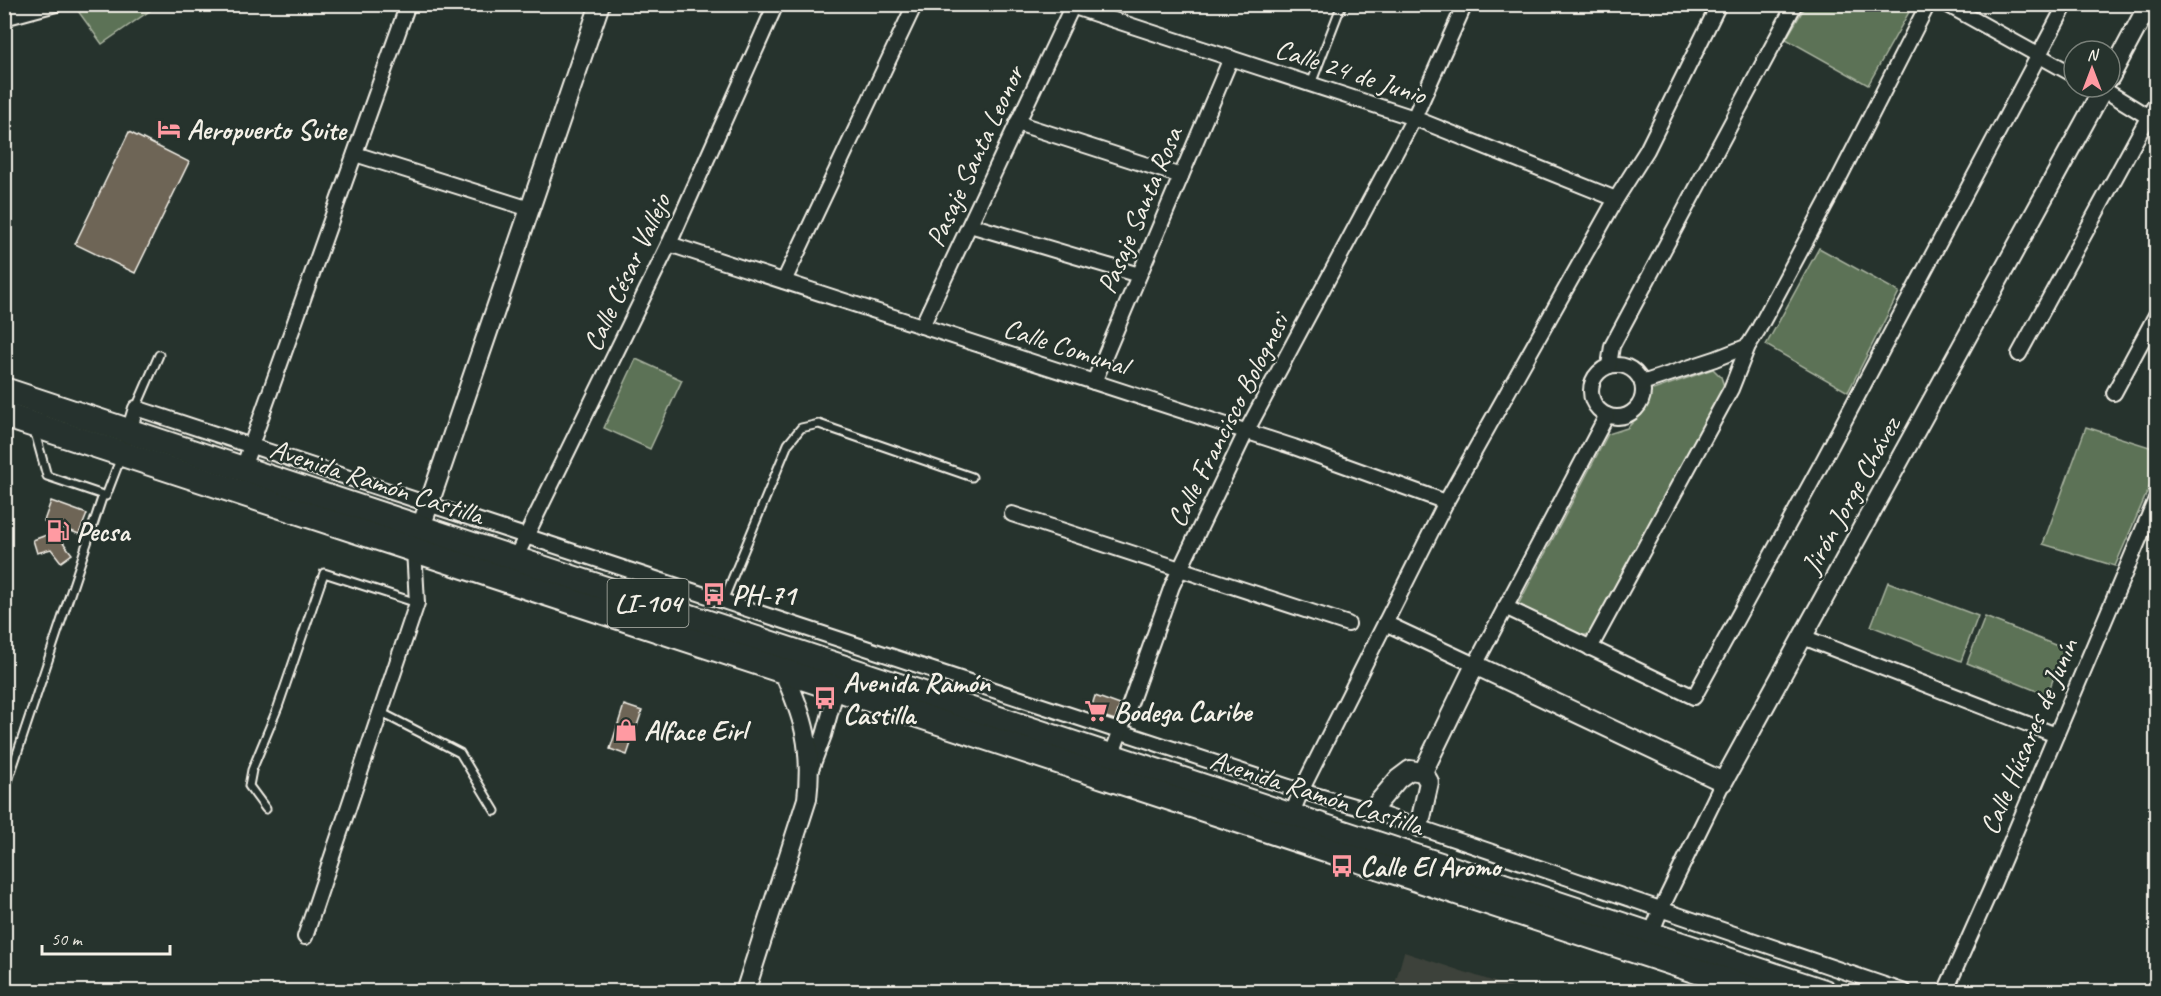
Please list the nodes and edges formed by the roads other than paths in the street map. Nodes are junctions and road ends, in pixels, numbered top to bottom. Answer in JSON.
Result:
{"nodes":[{"id":1,"x":56,"y":4,"type":"edge"},
{"id":2,"x":408,"y":4,"type":"edge"},
{"id":3,"x":600,"y":4,"type":"edge"},
{"id":4,"x":776,"y":4,"type":"edge"},
{"id":5,"x":915,"y":4,"type":"edge"},
{"id":6,"x":1342,"y":4,"type":"edge"},
{"id":7,"x":1465,"y":4,"type":"edge"},
{"id":8,"x":1719,"y":4,"type":"edge"},
{"id":9,"x":1795,"y":4,"type":"edge"},
{"id":10,"x":1928,"y":4,"type":"edge"},
{"id":11,"x":1946,"y":4,"type":"edge"},
{"id":12,"x":2066,"y":4,"type":"edge"},
{"id":13,"x":2150,"y":4,"type":"edge"},
{"id":14,"x":1068,"y":6,"type":"edge"},
{"id":15,"x":4,"y":18,"type":"edge"},
{"id":16,"x":2122,"y":55,"type":"edge"},
{"id":17,"x":2038,"y":56,"type":"junction"},
{"id":18,"x":1231,"y":58,"type":"junction"},
{"id":19,"x":2062,"y":69,"type":"edge"},
{"id":20,"x":1311,"y":84,"type":"junction"},
{"id":21,"x":2122,"y":96,"type":"edge"},
{"id":22,"x":2098,"y":99,"type":"edge"},
{"id":23,"x":2157,"y":103,"type":"edge"},
{"id":24,"x":1414,"y":118,"type":"junction"},
{"id":25,"x":2153,"y":119,"type":"edge"},
{"id":26,"x":1017,"y":123,"type":"junction"},
{"id":27,"x":355,"y":154,"type":"junction"},
{"id":28,"x":1181,"y":176,"type":"junction"},
{"id":29,"x":1616,"y":199,"type":"junction"},
{"id":30,"x":530,"y":209,"type":"junction"},
{"id":31,"x":970,"y":225,"type":"junction"},
{"id":32,"x":669,"y":244,"type":"junction"},
{"id":33,"x":1139,"y":275,"type":"junction"},
{"id":34,"x":784,"y":281,"type":"junction"},
{"id":35,"x":2157,"y":315,"type":"edge"},
{"id":36,"x":922,"y":326,"type":"junction"},
{"id":37,"x":1748,"y":346,"type":"junction"},
{"id":38,"x":2019,"y":354,"type":"dead end"},
{"id":39,"x":159,"y":355,"type":"dead end"},
{"id":40,"x":1609,"y":366,"type":"junction"},
{"id":41,"x":1094,"y":382,"type":"junction"},
{"id":42,"x":1642,"y":383,"type":"junction"},
{"id":43,"x":4,"y":390,"type":"edge"},
{"id":44,"x":2114,"y":393,"type":"dead end"},
{"id":45,"x":4,"y":415,"type":"edge"},
{"id":46,"x":1607,"y":415,"type":"junction"},
{"id":47,"x":33,"y":424,"type":"junction"},
{"id":48,"x":129,"y":431,"type":"junction"},
{"id":49,"x":1246,"y":432,"type":"junction"},
{"id":50,"x":246,"y":458,"type":"junction"},
{"id":51,"x":972,"y":477,"type":"dead end"},
{"id":52,"x":103,"y":495,"type":"junction"},
{"id":53,"x":2157,"y":499,"type":"edge"},
{"id":54,"x":1446,"y":502,"type":"junction"},
{"id":55,"x":1012,"y":514,"type":"dead end"},
{"id":56,"x":421,"y":527,"type":"junction"},
{"id":57,"x":526,"y":537,"type":"junction"},
{"id":58,"x":515,"y":559,"type":"junction"},
{"id":59,"x":1180,"y":570,"type":"junction"},
{"id":60,"x":723,"y":601,"type":"junction"},
{"id":61,"x":417,"y":603,"type":"junction"},
{"id":62,"x":1505,"y":607,"type":"junction"},
{"id":63,"x":1385,"y":623,"type":"junction"},
{"id":64,"x":1348,"y":624,"type":"dead end"},
{"id":65,"x":714,"y":625,"type":"junction"},
{"id":66,"x":1803,"y":637,"type":"junction"},
{"id":67,"x":1590,"y":648,"type":"junction"},
{"id":68,"x":1474,"y":665,"type":"junction"},
{"id":69,"x":783,"y":671,"type":"junction"},
{"id":70,"x":939,"y":672,"type":"junction"},
{"id":71,"x":839,"y":678,"type":"junction"},
{"id":72,"x":931,"y":697,"type":"junction"},
{"id":73,"x":380,"y":712,"type":"junction"},
{"id":74,"x":1120,"y":732,"type":"junction"},
{"id":75,"x":2056,"y":735,"type":"junction"},
{"id":76,"x":1112,"y":757,"type":"junction"},
{"id":77,"x":810,"y":770,"type":"junction"},
{"id":78,"x":1423,"y":772,"type":"junction"},
{"id":79,"x":1723,"y":782,"type":"junction"},
{"id":80,"x":1301,"y":791,"type":"junction"},
{"id":81,"x":4,"y":793,"type":"edge"},
{"id":82,"x":266,"y":809,"type":"dead end"},
{"id":83,"x":1371,"y":811,"type":"junction"},
{"id":84,"x":495,"y":812,"type":"dead end"},
{"id":85,"x":1291,"y":816,"type":"junction"},
{"id":86,"x":1415,"y":841,"type":"junction"},
{"id":87,"x":1661,"y":909,"type":"junction"},
{"id":88,"x":1652,"y":934,"type":"junction"},
{"id":89,"x":305,"y":937,"type":"dead end"},
{"id":90,"x":745,"y":992,"type":"edge"},
{"id":91,"x":1761,"y":992,"type":"edge"},
{"id":92,"x":1824,"y":992,"type":"edge"},
{"id":93,"x":1905,"y":992,"type":"edge"},
{"id":94,"x":1945,"y":992,"type":"edge"}],
"edges":[{"from":1,"to":15,"type":"street"},
{"from":2,"to":27,"type":"street"},
{"from":3,"to":30,"type":"street"},
{"from":4,"to":32,"type":"street","name":"Calle César Vallejo"},
{"from":5,"to":34,"type":"street"},
{"from":6,"to":20,"type":"lane"},
{"from":7,"to":24,"type":"street","name":"Calle Francisco Bolognesi"},
{"from":8,"to":29,"type":"street"},
{"from":9,"to":40,"type":"street"},
{"from":10,"to":37,"type":"street"},
{"from":11,"to":17,"type":"street"},
{"from":12,"to":17,"type":"street"},
{"from":13,"to":16,"type":"street","name":"Jirón Jorge Chávez"},
{"from":14,"to":18,"type":"street","name":"Calle 24 de Junio"},
{"from":14,"to":26,"type":"street","name":"Pasaje Santa Leonor"},
{"from":17,"to":19,"type":"street"},
{"from":17,"to":67,"type":"street"},
{"from":18,"to":20,"type":"street","name":"Calle 24 de Junio"},
{"from":18,"to":28,"type":"street","name":"Pasaje Santa Rosa"},
{"from":20,"to":24,"type":"street","name":"Calle 24 de Junio"},
{"from":21,"to":25,"type":"street"},
{"from":22,"to":66,"type":"street","name":"Jirón Jorge Chávez"},
{"from":23,"to":25,"type":"street"},
{"from":24,"to":29,"type":"street","name":"Calle 24 de Junio"},
{"from":24,"to":49,"type":"street","name":"Calle Francisco Bolognesi"},
{"from":25,"to":38,"type":"street"},
{"from":26,"to":28,"type":"street"},
{"from":26,"to":31,"type":"street","name":"Pasaje Santa Leonor"},
{"from":27,"to":30,"type":"street"},
{"from":27,"to":50,"type":"street"},
{"from":28,"to":33,"type":"street","name":"Pasaje Santa Rosa"},
{"from":29,"to":54,"type":"street"},
{"from":30,"to":56,"type":"street"},
{"from":31,"to":33,"type":"street"},
{"from":31,"to":36,"type":"street","name":"Pasaje Santa Leonor"},
{"from":32,"to":34,"type":"street","name":"Calle Comunal"},
{"from":32,"to":57,"type":"street","name":"Calle César Vallejo"},
{"from":33,"to":41,"type":"street","name":"Pasaje Santa Rosa"},
{"from":34,"to":36,"type":"street","name":"Calle Comunal"},
{"from":35,"to":44,"type":"street"},
{"from":36,"to":41,"type":"street","name":"Calle Comunal"},
{"from":37,"to":42,"type":"street"},
{"from":37,"to":67,"type":"street"},
{"from":39,"to":48,"type":"lane"},
{"from":40,"to":42,"type":"street"},
{"from":40,"to":46,"type":"street"},
{"from":41,"to":49,"type":"street","name":"Calle Comunal"},
{"from":42,"to":46,"type":"street"},
{"from":43,"to":48,"type":"highway","name":"Avenida Ramón Castilla","number":"LI-104"},
{"from":45,"to":47,"type":"highway","name":"Avenida Ramón Castilla","number":"LI-104"},
{"from":46,"to":62,"type":"street"},
{"from":47,"to":48,"type":"highway","name":"Avenida Ramón Castilla","number":"LI-104"},
{"from":47,"to":52,"type":"lane"},
{"from":48,"to":50,"type":"highway","name":"Avenida Ramón Castilla","number":"LI-104"},
{"from":48,"to":52,"type":"lane"},
{"from":48,"to":56,"type":"highway","name":"Avenida Ramón Castilla","number":"LI-104"},
{"from":49,"to":54,"type":"street","name":"Calle Comunal"},
{"from":49,"to":59,"type":"street","name":"Calle Francisco Bolognesi"},
{"from":50,"to":56,"type":"highway","name":"Avenida Ramón Castilla","number":"LI-104"},
{"from":51,"to":60,"type":"lane"},
{"from":52,"to":81,"type":"lane"},
{"from":53,"to":75,"type":"street","name":"Calle Húsares de Junín"},
{"from":54,"to":63,"type":"street"},
{"from":55,"to":59,"type":"street"},
{"from":56,"to":57,"type":"street"},
{"from":56,"to":58,"type":"highway","name":"Avenida Ramón Castilla","number":"LI-104"},
{"from":56,"to":61,"type":"street"},
{"from":56,"to":69,"type":"highway","name":"Avenida Ramón Castilla","number":"LI-104"},
{"from":57,"to":58,"type":"street","name":"Calle César Vallejo"},
{"from":57,"to":60,"type":"street"},
{"from":58,"to":65,"type":"highway","name":"Avenida Ramón Castilla","number":"LI-104"},
{"from":59,"to":64,"type":"street"},
{"from":59,"to":74,"type":"street","name":"Calle Francisco Bolognesi"},
{"from":60,"to":65,"type":"street"},
{"from":60,"to":70,"type":"street"},
{"from":61,"to":73,"type":"street"},
{"from":61,"to":82,"type":"lane"},
{"from":62,"to":67,"type":"street"},
{"from":62,"to":68,"type":"street"},
{"from":63,"to":68,"type":"street"},
{"from":63,"to":80,"type":"street"},
{"from":65,"to":71,"type":"highway","name":"Avenida Ramón Castilla","number":"LI-104"},
{"from":66,"to":75,"type":"street"},
{"from":66,"to":79,"type":"street","name":"Jirón Jorge Chávez"},
{"from":68,"to":78,"type":"street"},
{"from":68,"to":79,"type":"street"},
{"from":69,"to":71,"type":"highway","name":"Avenida Ramón Castilla","number":"LI-104"},
{"from":69,"to":77,"type":"street"},
{"from":70,"to":72,"type":"street"},
{"from":70,"to":74,"type":"street"},
{"from":71,"to":72,"type":"highway","name":"Avenida Ramón Castilla","number":"LI-104"},
{"from":71,"to":77,"type":"street"},
{"from":71,"to":91,"type":"highway","name":"Avenida Ramón Castilla","number":"LI-104"},
{"from":72,"to":76,"type":"highway","name":"Avenida Ramón Castilla","number":"LI-104"},
{"from":73,"to":84,"type":"lane"},
{"from":73,"to":89,"type":"street"},
{"from":74,"to":76,"type":"street","name":"Calle Francisco Bolognesi"},
{"from":74,"to":80,"type":"street"},
{"from":75,"to":94,"type":"street","name":"Calle Húsares de Junín"},
{"from":76,"to":85,"type":"highway","name":"Avenida Ramón Castilla","number":"LI-104"},
{"from":77,"to":90,"type":"street"},
{"from":78,"to":83,"type":"street"},
{"from":78,"to":86,"type":"street"},
{"from":79,"to":87,"type":"street","name":"Jirón Jorge Chávez"},
{"from":80,"to":83,"type":"street"},
{"from":80,"to":85,"type":"street"},
{"from":83,"to":86,"type":"street"},
{"from":85,"to":86,"type":"highway","name":"Avenida Ramón Castilla","number":"LI-104"},
{"from":86,"to":87,"type":"street"},
{"from":86,"to":88,"type":"highway","name":"Avenida Ramón Castilla","number":"LI-104"},
{"from":87,"to":88,"type":"street","name":"Jirón Jorge Chávez"},
{"from":87,"to":93,"type":"street"},
{"from":88,"to":92,"type":"highway","name":"Avenida Ramón Castilla","number":"LI-104"}]}
